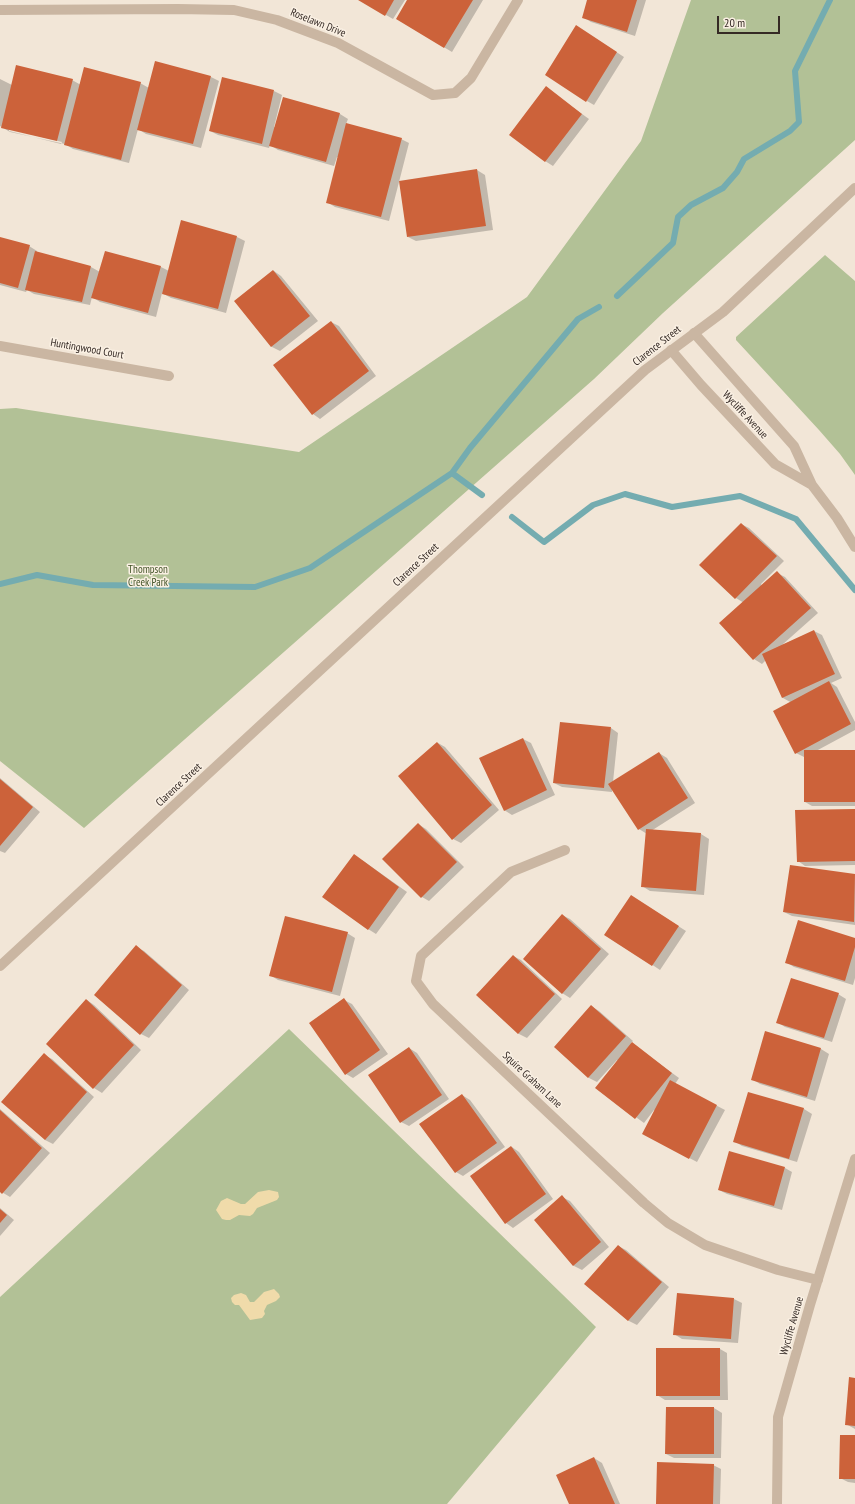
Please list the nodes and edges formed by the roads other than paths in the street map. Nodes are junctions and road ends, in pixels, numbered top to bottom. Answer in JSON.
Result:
{"nodes":[{"id":1,"x":518,"y":0,"type":"edge"},
{"id":2,"x":0,"y":10,"type":"edge"},
{"id":3,"x":855,"y":188,"type":"edge"},
{"id":4,"x":694,"y":333,"type":"junction"},
{"id":5,"x":0,"y":346,"type":"edge"},
{"id":6,"x":671,"y":350,"type":"junction"},
{"id":7,"x":169,"y":376,"type":"dead end"},
{"id":8,"x":812,"y":485,"type":"junction"},
{"id":9,"x":855,"y":547,"type":"edge"},
{"id":10,"x":565,"y":850,"type":"dead end"},
{"id":11,"x":0,"y":966,"type":"edge"},
{"id":12,"x":855,"y":1159,"type":"edge"},
{"id":13,"x":818,"y":1280,"type":"junction"},
{"id":14,"x":777,"y":1504,"type":"edge"}],
"edges":[{"from":1,"to":2,"type":"street","name":"Roselawn Drive"},
{"from":3,"to":4,"type":"street","name":"Clarence Street"},
{"from":4,"to":6,"type":"street","name":"Clarence Street"},
{"from":4,"to":8,"type":"street","name":"Wycliffe Avenue"},
{"from":5,"to":7,"type":"street","name":"Huntingwood Court"},
{"from":6,"to":8,"type":"street","name":"Wycliffe Avenue"},
{"from":6,"to":11,"type":"street","name":"Clarence Street"},
{"from":8,"to":9,"type":"street","name":"Wycliffe Avenue"},
{"from":10,"to":13,"type":"street","name":"Squire Graham Lane"},
{"from":12,"to":13,"type":"street","name":"Wycliffe Avenue"},
{"from":13,"to":14,"type":"street","name":"Wycliffe Avenue"}]}
